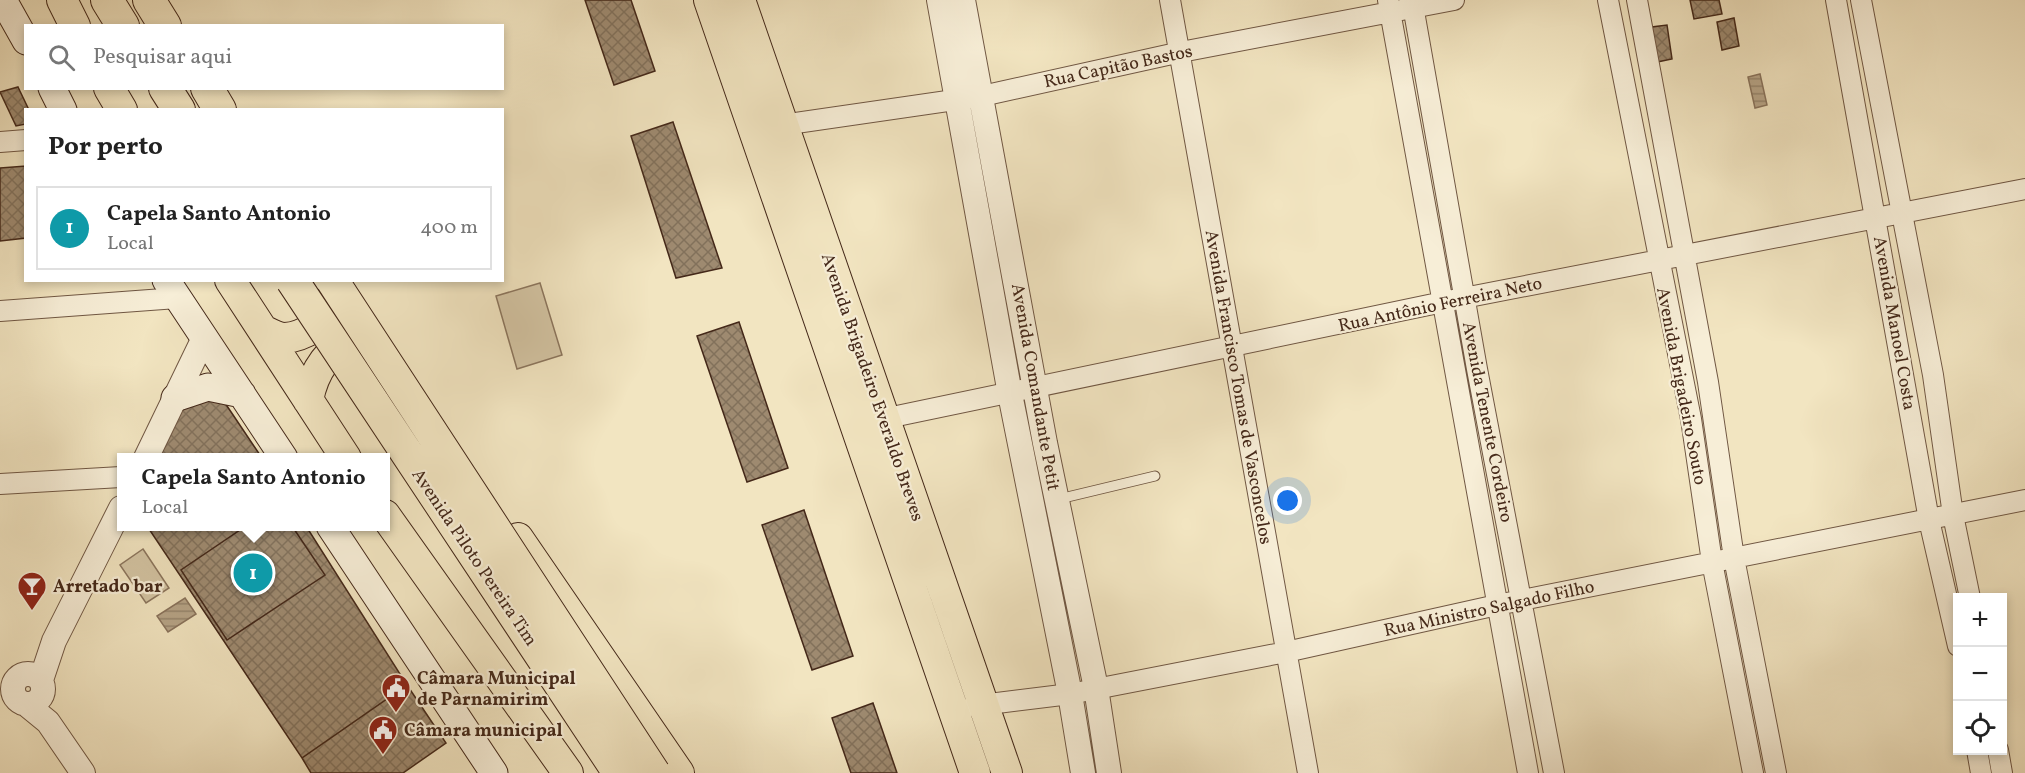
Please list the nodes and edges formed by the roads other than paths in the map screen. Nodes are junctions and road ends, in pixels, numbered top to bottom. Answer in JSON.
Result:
{"nodes":[{"id":1,"x":3,"y":0,"type":"edge"},
{"id":2,"x":62,"y":0,"type":"edge"},
{"id":3,"x":709,"y":0,"type":"edge"},
{"id":4,"x":740,"y":0,"type":"edge"},
{"id":5,"x":939,"y":0,"type":"edge"},
{"id":6,"x":963,"y":0,"type":"edge"},
{"id":7,"x":1170,"y":0,"type":"edge"},
{"id":8,"x":1454,"y":0,"type":"edge"},
{"id":9,"x":1608,"y":0,"type":"edge"},
{"id":10,"x":1637,"y":0,"type":"edge"},
{"id":11,"x":1836,"y":0,"type":"edge"},
{"id":12,"x":1861,"y":0,"type":"edge"},
{"id":13,"x":1412,"y":4,"type":"edge"},
{"id":14,"x":1390,"y":6,"type":"edge"},
{"id":15,"x":158,"y":7,"type":"edge"},
{"id":16,"x":74,"y":24,"type":"edge"},
{"id":17,"x":179,"y":24,"type":"edge"},
{"id":18,"x":24,"y":37,"type":"edge"},
{"id":19,"x":1181,"y":52,"type":"junction"},
{"id":20,"x":53,"y":90,"type":"edge"},
{"id":21,"x":110,"y":90,"type":"edge"},
{"id":22,"x":166,"y":90,"type":"edge"},
{"id":23,"x":208,"y":90,"type":"edge"},
{"id":24,"x":218,"y":90,"type":"edge"},
{"id":25,"x":982,"y":96,"type":"junction"},
{"id":26,"x":957,"y":101,"type":"junction"},
{"id":27,"x":62,"y":108,"type":"edge"},
{"id":28,"x":121,"y":108,"type":"edge"},
{"id":29,"x":178,"y":108,"type":"edge"},
{"id":30,"x":219,"y":108,"type":"edge"},
{"id":31,"x":229,"y":108,"type":"edge"},
{"id":32,"x":782,"y":126,"type":"junction"},
{"id":33,"x":24,"y":140,"type":"edge"},
{"id":34,"x":0,"y":142,"type":"edge"},
{"id":35,"x":2025,"y":189,"type":"edge"},
{"id":36,"x":1902,"y":212,"type":"junction"},
{"id":37,"x":1876,"y":218,"type":"junction"},
{"id":38,"x":1006,"y":228,"type":"junction"},
{"id":39,"x":981,"y":233,"type":"junction"},
{"id":40,"x":1684,"y":254,"type":"junction"},
{"id":41,"x":1658,"y":260,"type":"junction"},
{"id":42,"x":231,"y":282,"type":"edge"},
{"id":43,"x":293,"y":282,"type":"edge"},
{"id":44,"x":333,"y":282,"type":"edge"},
{"id":45,"x":341,"y":282,"type":"edge"},
{"id":46,"x":342,"y":282,"type":"edge"},
{"id":47,"x":172,"y":289,"type":"edge"},
{"id":48,"x":1465,"y":298,"type":"junction"},
{"id":49,"x":1443,"y":302,"type":"junction"},
{"id":50,"x":0,"y":311,"type":"edge"},
{"id":51,"x":262,"y":330,"type":"junction"},
{"id":52,"x":204,"y":338,"type":"junction"},
{"id":53,"x":384,"y":341,"type":"junction"},
{"id":54,"x":1232,"y":348,"type":"junction"},
{"id":55,"x":1036,"y":388,"type":"junction"},
{"id":56,"x":242,"y":394,"type":"junction"},
{"id":57,"x":1010,"y":394,"type":"junction"},
{"id":58,"x":175,"y":398,"type":"junction"},
{"id":59,"x":308,"y":400,"type":"junction"},
{"id":60,"x":870,"y":422,"type":"junction"},
{"id":61,"x":148,"y":453,"type":"edge"},
{"id":62,"x":281,"y":453,"type":"edge"},
{"id":63,"x":343,"y":453,"type":"edge"},
{"id":64,"x":1155,"y":476,"type":"dead end"},
{"id":65,"x":117,"y":477,"type":"edge"},
{"id":66,"x":0,"y":484,"type":"edge"},
{"id":67,"x":1057,"y":500,"type":"junction"},
{"id":68,"x":2025,"y":500,"type":"edge"},
{"id":69,"x":1953,"y":515,"type":"junction"},
{"id":70,"x":117,"y":516,"type":"edge"},
{"id":71,"x":1929,"y":520,"type":"junction"},
{"id":72,"x":390,"y":522,"type":"edge"},
{"id":73,"x":333,"y":531,"type":"edge"},
{"id":74,"x":1734,"y":558,"type":"junction"},
{"id":75,"x":1712,"y":562,"type":"junction"},
{"id":76,"x":1969,"y":593,"type":"edge"},
{"id":77,"x":1523,"y":600,"type":"junction"},
{"id":78,"x":1497,"y":605,"type":"junction"},
{"id":79,"x":1953,"y":624,"type":"edge"},
{"id":80,"x":1286,"y":652,"type":"junction"},
{"id":81,"x":1096,"y":688,"type":"junction"},
{"id":82,"x":22,"y":689,"type":"edge"},
{"id":83,"x":1070,"y":694,"type":"junction"},
{"id":84,"x":982,"y":705,"type":"junction"},
{"id":85,"x":952,"y":709,"type":"junction"},
{"id":86,"x":1978,"y":755,"type":"edge"},
{"id":87,"x":1999,"y":755,"type":"edge"},
{"id":88,"x":83,"y":773,"type":"edge"},
{"id":89,"x":494,"y":773,"type":"edge"},
{"id":90,"x":568,"y":773,"type":"edge"},
{"id":91,"x":619,"y":773,"type":"edge"},
{"id":92,"x":654,"y":773,"type":"edge"},
{"id":93,"x":679,"y":773,"type":"edge"},
{"id":94,"x":975,"y":773,"type":"edge"},
{"id":95,"x":1007,"y":773,"type":"edge"},
{"id":96,"x":1083,"y":773,"type":"edge"},
{"id":97,"x":1109,"y":773,"type":"edge"},
{"id":98,"x":1308,"y":773,"type":"edge"},
{"id":99,"x":1528,"y":773,"type":"edge"},
{"id":100,"x":1554,"y":773,"type":"edge"},
{"id":101,"x":1753,"y":773,"type":"edge"},
{"id":102,"x":1776,"y":773,"type":"edge"},
{"id":103,"x":1981,"y":773,"type":"edge"},
{"id":104,"x":2002,"y":773,"type":"edge"}],
"edges":[{"from":1,"to":18,"type":"main road"},
{"from":2,"to":16,"type":"main road"},
{"from":3,"to":60,"type":"main road","name":"Avenida Brigadeiro Everaldo Breves"},
{"from":4,"to":32,"type":"main road","name":"Avenida Brigadeiro Everaldo Breves"},
{"from":5,"to":26,"type":"street","name":"Avenida Comandante Petit"},
{"from":6,"to":25,"type":"street","name":"Avenida Comandante Petit"},
{"from":7,"to":19,"type":"street","name":"Avenida Francisco Tomas de Vasconcelos"},
{"from":8,"to":13,"type":"street","name":"Rua Capitão Bastos"},
{"from":9,"to":41,"type":"street","name":"Avenida Brigadeiro Souto"},
{"from":10,"to":40,"type":"street","name":"Avenida Brigadeiro Souto"},
{"from":11,"to":37,"type":"street","name":"Avenida Manoel Costa"},
{"from":12,"to":36,"type":"street","name":"Avenida Manoel Costa"},
{"from":13,"to":14,"type":"street","name":"Rua Capitão Bastos"},
{"from":13,"to":48,"type":"street","name":"Avenida Tenente Cordeiro"},
{"from":14,"to":19,"type":"street","name":"Rua Capitão Bastos"},
{"from":14,"to":49,"type":"street","name":"Avenida Tenente Cordeiro"},
{"from":15,"to":17,"type":"main road"},
{"from":19,"to":25,"type":"street","name":"Rua Capitão Bastos"},
{"from":19,"to":54,"type":"street","name":"Avenida Francisco Tomas de Vasconcelos"},
{"from":20,"to":27,"type":"main road"},
{"from":21,"to":28,"type":"main road"},
{"from":22,"to":29,"type":"highway"},
{"from":23,"to":30,"type":"highway"},
{"from":24,"to":31,"type":"main road"},
{"from":25,"to":26,"type":"street","name":"Rua Capitão Bastos"},
{"from":25,"to":38,"type":"street","name":"Avenida Comandante Petit"},
{"from":26,"to":32,"type":"street","name":"Rua Capitão Bastos"},
{"from":26,"to":39,"type":"street","name":"Avenida Comandante Petit"},
{"from":32,"to":60,"type":"main road","name":"Avenida Brigadeiro Everaldo Breves"},
{"from":33,"to":34,"type":"street"},
{"from":35,"to":36,"type":"street","name":"Rua Antônio Ferreira Neto"},
{"from":36,"to":37,"type":"street","name":"Rua Antônio Ferreira Neto"},
{"from":36,"to":69,"type":"street","name":"Avenida Manoel Costa"},
{"from":37,"to":40,"type":"street","name":"Rua Antônio Ferreira Neto"},
{"from":37,"to":71,"type":"street","name":"Avenida Manoel Costa"},
{"from":38,"to":39,"type":"street"},
{"from":38,"to":55,"type":"street","name":"Avenida Comandante Petit"},
{"from":39,"to":57,"type":"street","name":"Avenida Comandante Petit"},
{"from":40,"to":41,"type":"street","name":"Rua Antônio Ferreira Neto"},
{"from":40,"to":74,"type":"street","name":"Avenida Brigadeiro Souto"},
{"from":41,"to":48,"type":"street","name":"Rua Antônio Ferreira Neto"},
{"from":41,"to":75,"type":"street","name":"Avenida Brigadeiro Souto"},
{"from":42,"to":51,"type":"main road"},
{"from":43,"to":91,"type":"highway","name":"Avenida Piloto Pereira Tim","bridge":true},
{"from":44,"to":92,"type":"highway","name":"Avenida Piloto Pereira Tim","bridge":true},
{"from":45,"to":51,"type":"main road"},
{"from":46,"to":53,"type":"main road"},
{"from":47,"to":50,"type":"street"},
{"from":47,"to":52,"type":"main road"},
{"from":48,"to":49,"type":"street","name":"Rua Antônio Ferreira Neto"},
{"from":48,"to":77,"type":"street","name":"Avenida Tenente Cordeiro"},
{"from":49,"to":54,"type":"street","name":"Rua Antônio Ferreira Neto"},
{"from":49,"to":78,"type":"street","name":"Avenida Tenente Cordeiro"},
{"from":51,"to":59,"type":"main road"},
{"from":52,"to":56,"type":"main road"},
{"from":52,"to":58,"type":"street"},
{"from":53,"to":59,"type":"main road"},
{"from":53,"to":93,"type":"main road"},
{"from":54,"to":55,"type":"street","name":"Rua Antônio Ferreira Neto"},
{"from":54,"to":80,"type":"street","name":"Avenida Francisco Tomas de Vasconcelos"},
{"from":55,"to":57,"type":"street","name":"Rua Antônio Ferreira Neto"},
{"from":55,"to":67,"type":"street","name":"Avenida Comandante Petit"},
{"from":56,"to":58,"type":"main road"},
{"from":56,"to":62,"type":"main road"},
{"from":57,"to":60,"type":"street","name":"Rua Antônio Ferreira Neto"},
{"from":57,"to":83,"type":"street","name":"Avenida Comandante Petit"},
{"from":58,"to":61,"type":"street"},
{"from":59,"to":63,"type":"main road"},
{"from":60,"to":84,"type":"main road","name":"Avenida Brigadeiro Everaldo Breves"},
{"from":60,"to":85,"type":"main road","name":"Avenida Brigadeiro Everaldo Breves"},
{"from":64,"to":67,"type":"lane"},
{"from":65,"to":66,"type":"street"},
{"from":67,"to":81,"type":"street","name":"Avenida Comandante Petit"},
{"from":68,"to":69,"type":"street","name":"Rua Ministro Salgado Filho"},
{"from":69,"to":71,"type":"street","name":"Rua Ministro Salgado Filho"},
{"from":69,"to":76,"type":"street","name":"Avenida Manoel Costa"},
{"from":70,"to":82,"type":"street"},
{"from":71,"to":74,"type":"street","name":"Rua Ministro Salgado Filho"},
{"from":71,"to":79,"type":"street","name":"Avenida Manoel Costa"},
{"from":72,"to":90,"type":"main road"},
{"from":73,"to":89,"type":"main road"},
{"from":74,"to":75,"type":"street","name":"Rua Ministro Salgado Filho"},
{"from":74,"to":102,"type":"street","name":"Avenida Brigadeiro Souto"},
{"from":75,"to":77,"type":"street","name":"Rua Ministro Salgado Filho"},
{"from":75,"to":101,"type":"street","name":"Avenida Brigadeiro Souto"},
{"from":77,"to":78,"type":"street","name":"Rua Ministro Salgado Filho"},
{"from":77,"to":100,"type":"street","name":"Avenida Tenente Cordeiro"},
{"from":78,"to":80,"type":"street","name":"Rua Ministro Salgado Filho"},
{"from":78,"to":99,"type":"street","name":"Avenida Tenente Cordeiro"},
{"from":80,"to":81,"type":"street","name":"Rua Ministro Salgado Filho"},
{"from":80,"to":98,"type":"street","name":"Avenida Francisco Tomas de Vasconcelos"},
{"from":81,"to":83,"type":"street","name":"Rua Ministro Salgado Filho"},
{"from":81,"to":97,"type":"street","name":"Avenida Comandante Petit"},
{"from":82,"to":88,"type":"street"},
{"from":83,"to":84,"type":"street","name":"Rua Ministro Salgado Filho"},
{"from":83,"to":96,"type":"street","name":"Avenida Comandante Petit"},
{"from":84,"to":85,"type":"street","name":"Rua Ministro Salgado Filho"},
{"from":84,"to":95,"type":"main road","name":"Avenida Brigadeiro Everaldo Breves"},
{"from":85,"to":94,"type":"main road","name":"Avenida Brigadeiro Everaldo Breves"},
{"from":86,"to":103,"type":"street"},
{"from":87,"to":104,"type":"street"}]}
